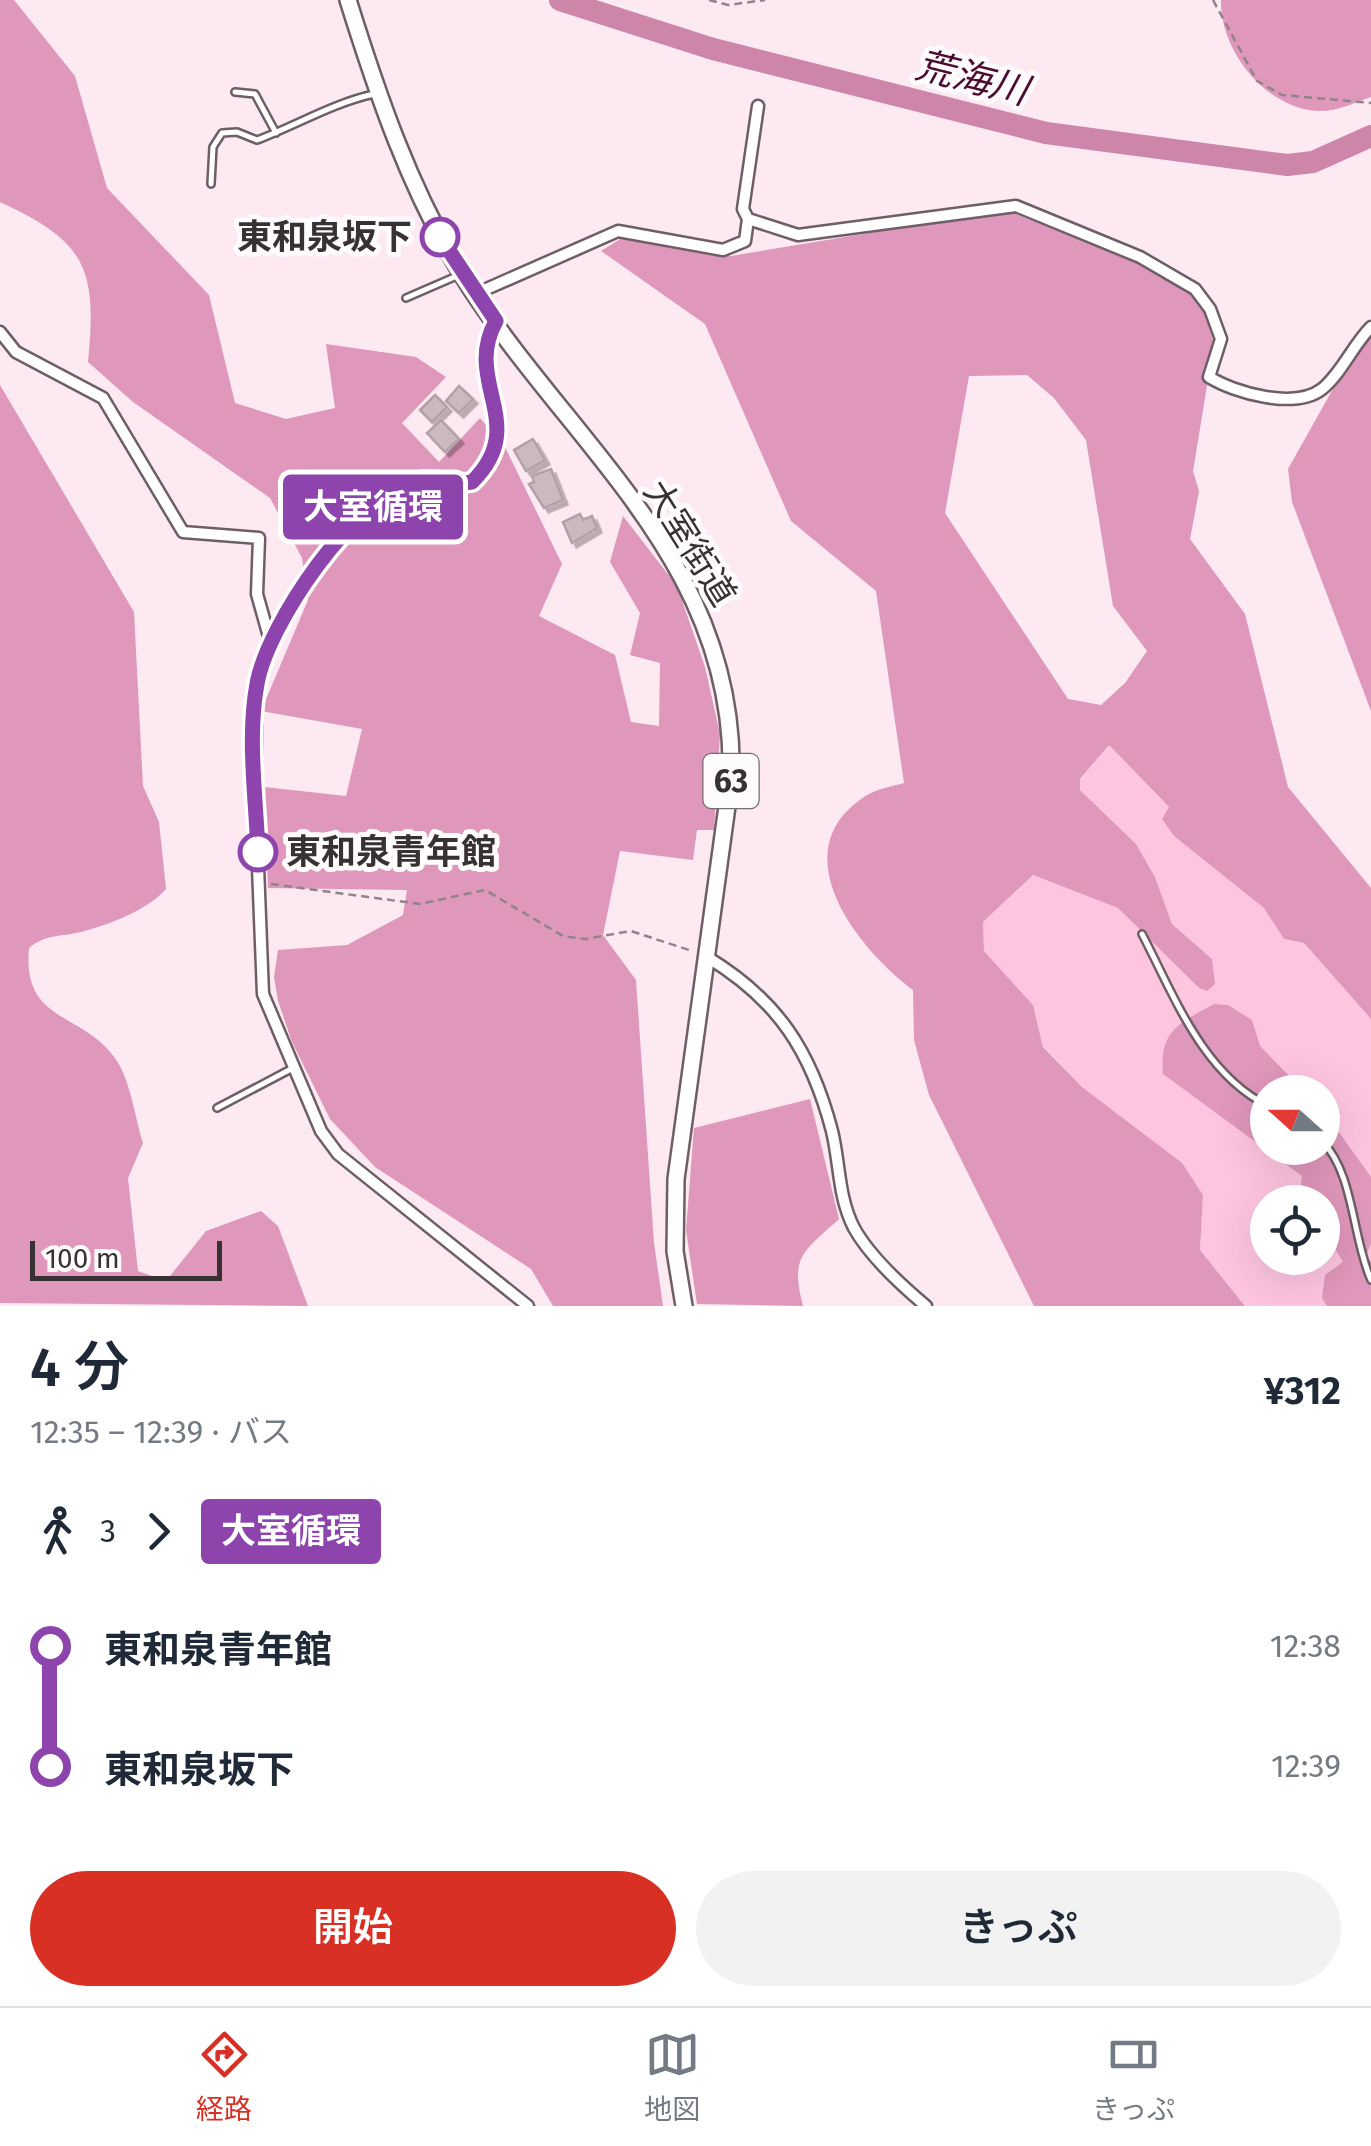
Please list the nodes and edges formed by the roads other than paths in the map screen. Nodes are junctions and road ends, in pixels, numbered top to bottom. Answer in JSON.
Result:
{"nodes":[{"id":1,"x":348,"y":0,"type":"edge"},
{"id":2,"x":236,"y":92,"type":"dead end"},
{"id":3,"x":377,"y":93,"type":"junction"},
{"id":4,"x":758,"y":106,"type":"dead end"},
{"id":5,"x":276,"y":133,"type":"junction"},
{"id":6,"x":211,"y":184,"type":"dead end"},
{"id":7,"x":748,"y":218,"type":"junction"},
{"id":8,"x":462,"y":274,"type":"junction"},
{"id":9,"x":475,"y":294,"type":"junction"},
{"id":10,"x":406,"y":298,"type":"dead end"},
{"id":11,"x":496,"y":321,"type":"junction"},
{"id":12,"x":1371,"y":328,"type":"edge"},
{"id":13,"x":0,"y":332,"type":"edge"},
{"id":14,"x":271,"y":644,"type":"junction"},
{"id":15,"x":1142,"y":934,"type":"dead end"},
{"id":16,"x":708,"y":957,"type":"junction"},
{"id":17,"x":293,"y":1068,"type":"junction"},
{"id":18,"x":1250,"y":1094,"type":"edge"},
{"id":19,"x":217,"y":1108,"type":"dead end"},
{"id":20,"x":1338,"y":1165,"type":"edge"},
{"id":21,"x":1371,"y":1280,"type":"edge"},
{"id":22,"x":528,"y":1306,"type":"edge"},
{"id":23,"x":684,"y":1306,"type":"edge"},
{"id":24,"x":926,"y":1306,"type":"edge"}],
"edges":[{"from":1,"to":3,"type":"main road","name":"大室街道","number":"63"},
{"from":2,"to":5,"type":"lane"},
{"from":3,"to":5,"type":"lane"},
{"from":3,"to":8,"type":"main road","name":"大室街道","number":"63"},
{"from":4,"to":7,"type":"street"},
{"from":5,"to":6,"type":"lane"},
{"from":7,"to":9,"type":"street"},
{"from":7,"to":12,"type":"street"},
{"from":8,"to":9,"type":"main road","name":"大室街道","number":"63"},
{"from":8,"to":10,"type":"lane"},
{"from":9,"to":11,"type":"main road","name":"大室街道","number":"63"},
{"from":11,"to":14,"type":"street"},
{"from":11,"to":16,"type":"main road","name":"大室街道","number":"63"},
{"from":13,"to":14,"type":"street"},
{"from":14,"to":17,"type":"street"},
{"from":15,"to":18,"type":"lane"},
{"from":16,"to":23,"type":"main road","name":"大室街道","number":"63"},
{"from":16,"to":24,"type":"street"},
{"from":17,"to":19,"type":"lane"},
{"from":17,"to":22,"type":"street"},
{"from":20,"to":21,"type":"lane"}]}
